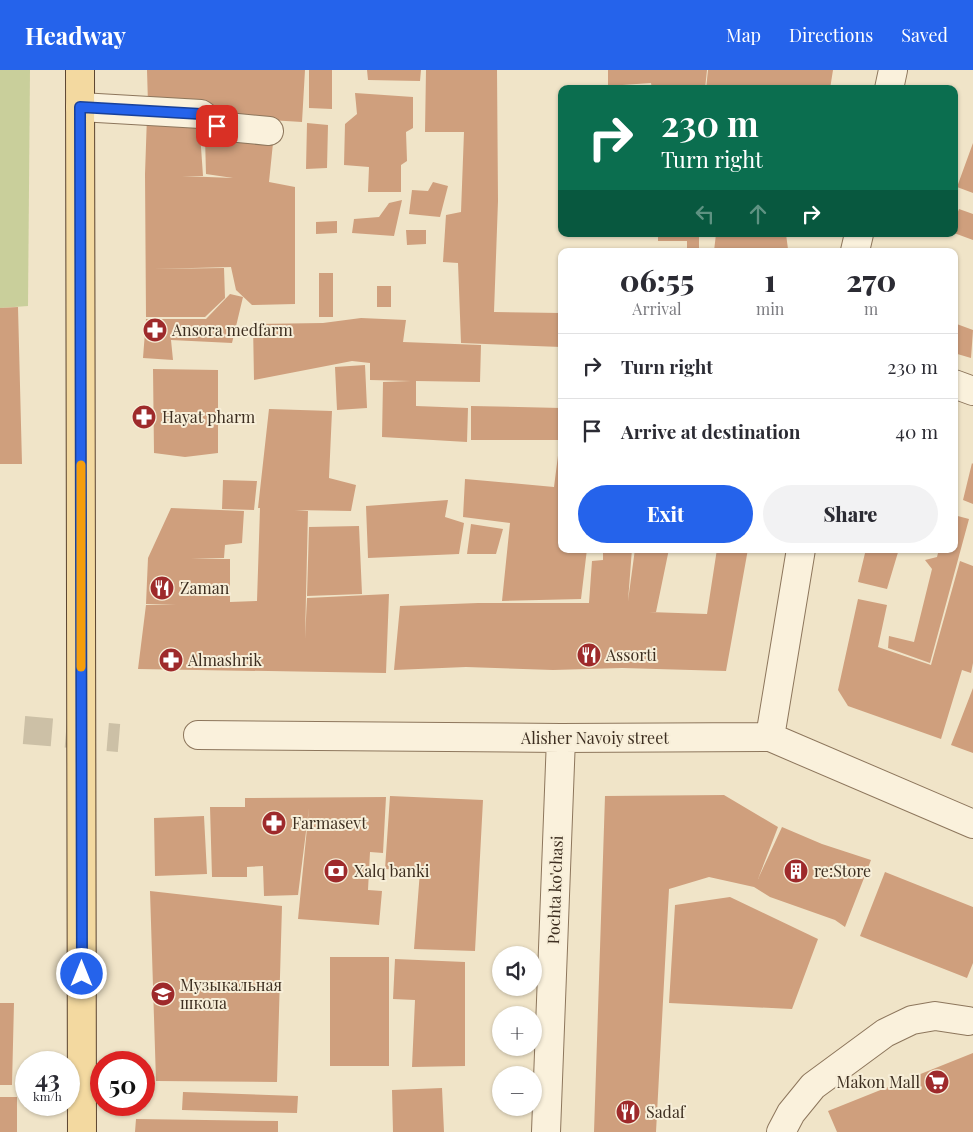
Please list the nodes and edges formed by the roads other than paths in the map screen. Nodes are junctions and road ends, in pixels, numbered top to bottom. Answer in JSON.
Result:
{"nodes":[{"id":1,"x":80,"y":70,"type":"edge"},
{"id":2,"x":893,"y":70,"type":"edge"},
{"id":3,"x":890,"y":85,"type":"edge"},
{"id":4,"x":80,"y":107,"type":"junction"},
{"id":5,"x":269,"y":131,"type":"dead end"},
{"id":6,"x":958,"y":385,"type":"edge"},
{"id":7,"x":973,"y":391,"type":"edge"},
{"id":8,"x":800,"y":553,"type":"edge"},
{"id":9,"x":198,"y":735,"type":"dead end"},
{"id":10,"x":770,"y":737,"type":"junction"},
{"id":11,"x":561,"y":738,"type":"junction"},
{"id":12,"x":973,"y":824,"type":"edge"},
{"id":13,"x":968,"y":1021,"type":"dead end"},
{"id":14,"x":82,"y":1132,"type":"edge"},
{"id":15,"x":546,"y":1132,"type":"edge"},
{"id":16,"x":781,"y":1132,"type":"edge"}],
"edges":[{"from":1,"to":4,"type":"main road"},
{"from":2,"to":3,"type":"street"},
{"from":4,"to":5,"type":"street"},
{"from":4,"to":14,"type":"main road"},
{"from":6,"to":7,"type":"street"},
{"from":8,"to":10,"type":"street"},
{"from":9,"to":11,"type":"street","name":"Alisher Navoiy street"},
{"from":10,"to":11,"type":"street","name":"Alisher Navoiy street"},
{"from":10,"to":12,"type":"street","name":"Alisher Navoiy street"},
{"from":11,"to":15,"type":"street","name":"Pochta ko'chasi"},
{"from":13,"to":16,"type":"street"}]}
